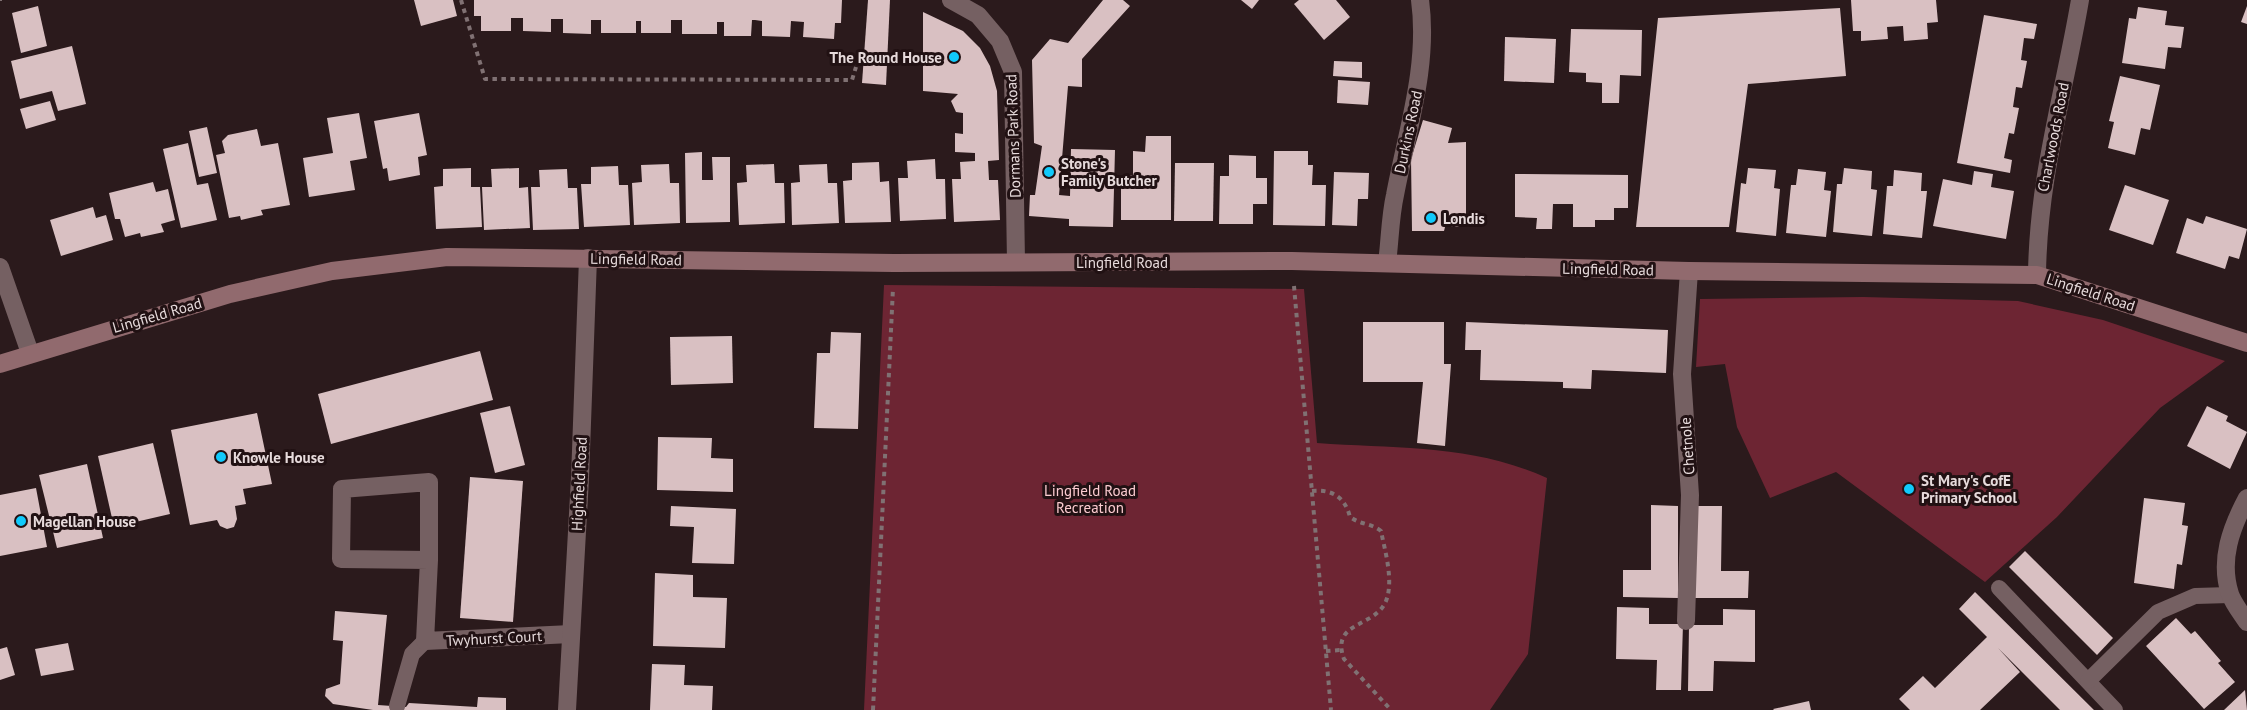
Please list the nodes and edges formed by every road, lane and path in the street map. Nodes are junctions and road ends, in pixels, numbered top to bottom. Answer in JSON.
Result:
{"nodes":[{"id":1,"x":461,"y":0,"type":"edge"},
{"id":2,"x":951,"y":0,"type":"edge"},
{"id":3,"x":1421,"y":0,"type":"edge"},
{"id":4,"x":2079,"y":0,"type":"edge"},
{"id":5,"x":856,"y":67,"type":"dead end"},
{"id":6,"x":588,"y":258,"type":"junction"},
{"id":7,"x":1292,"y":261,"type":"junction"},
{"id":8,"x":1016,"y":262,"type":"junction"},
{"id":9,"x":894,"y":263,"type":"junction"},
{"id":10,"x":1387,"y":263,"type":"junction"},
{"id":11,"x":0,"y":267,"type":"edge"},
{"id":12,"x":1689,"y":271,"type":"junction"},
{"id":13,"x":2037,"y":275,"type":"junction"},
{"id":14,"x":2247,"y":343,"type":"edge"},
{"id":15,"x":30,"y":353,"type":"junction"},
{"id":16,"x":0,"y":364,"type":"edge"},
{"id":17,"x":1312,"y":491,"type":"junction"},
{"id":18,"x":2247,"y":498,"type":"edge"},
{"id":19,"x":429,"y":560,"type":"junction"},
{"id":20,"x":1999,"y":588,"type":"dead end"},
{"id":21,"x":2230,"y":595,"type":"junction"},
{"id":22,"x":1686,"y":621,"type":"dead end"},
{"id":23,"x":2247,"y":622,"type":"edge"},
{"id":24,"x":571,"y":634,"type":"junction"},
{"id":25,"x":425,"y":641,"type":"junction"},
{"id":26,"x":1341,"y":650,"type":"junction"},
{"id":27,"x":1326,"y":651,"type":"junction"},
{"id":28,"x":2088,"y":681,"type":"junction"},
{"id":29,"x":397,"y":706,"type":"dead end"},
{"id":30,"x":567,"y":710,"type":"edge"},
{"id":31,"x":873,"y":710,"type":"edge"},
{"id":32,"x":1331,"y":710,"type":"edge"},
{"id":33,"x":1391,"y":710,"type":"edge"},
{"id":34,"x":2115,"y":710,"type":"edge"}],
"edges":[{"from":1,"to":5,"type":"path"},
{"from":2,"to":8,"type":"street","name":"Dormans Park Road"},
{"from":3,"to":10,"type":"street","name":"Durkins Road"},
{"from":4,"to":13,"type":"street","name":"Charlwoods Road"},
{"from":6,"to":9,"type":"street","name":"Lingfield Road"},
{"from":6,"to":15,"type":"street","name":"Lingfield Road"},
{"from":6,"to":24,"type":"street","name":"Highfield Road"},
{"from":7,"to":8,"type":"street","name":"Lingfield Road"},
{"from":7,"to":10,"type":"street","name":"Lingfield Road"},
{"from":7,"to":17,"type":"path"},
{"from":8,"to":9,"type":"street","name":"Lingfield Road"},
{"from":9,"to":31,"type":"path"},
{"from":10,"to":12,"type":"street","name":"Lingfield Road"},
{"from":11,"to":15,"type":"street"},
{"from":12,"to":13,"type":"street","name":"Lingfield Road"},
{"from":12,"to":22,"type":"street","name":"Chetnole"},
{"from":13,"to":14,"type":"street","name":"Lingfield Road"},
{"from":15,"to":16,"type":"street","name":"Lingfield Road"},
{"from":17,"to":26,"type":"path"},
{"from":17,"to":27,"type":"path"},
{"from":18,"to":21,"type":"street"},
{"from":19,"to":19,"type":"street","name":"Twyhurst Court"},
{"from":19,"to":25,"type":"street","name":"Twyhurst Court"},
{"from":20,"to":28,"type":"lane"},
{"from":21,"to":23,"type":"street"},
{"from":21,"to":28,"type":"lane"},
{"from":24,"to":25,"type":"street","name":"Twyhurst Court"},
{"from":24,"to":30,"type":"street","name":"Highfield Road"},
{"from":25,"to":29,"type":"lane"},
{"from":26,"to":27,"type":"path"},
{"from":26,"to":33,"type":"path"},
{"from":27,"to":32,"type":"path"},
{"from":28,"to":34,"type":"lane"}]}
